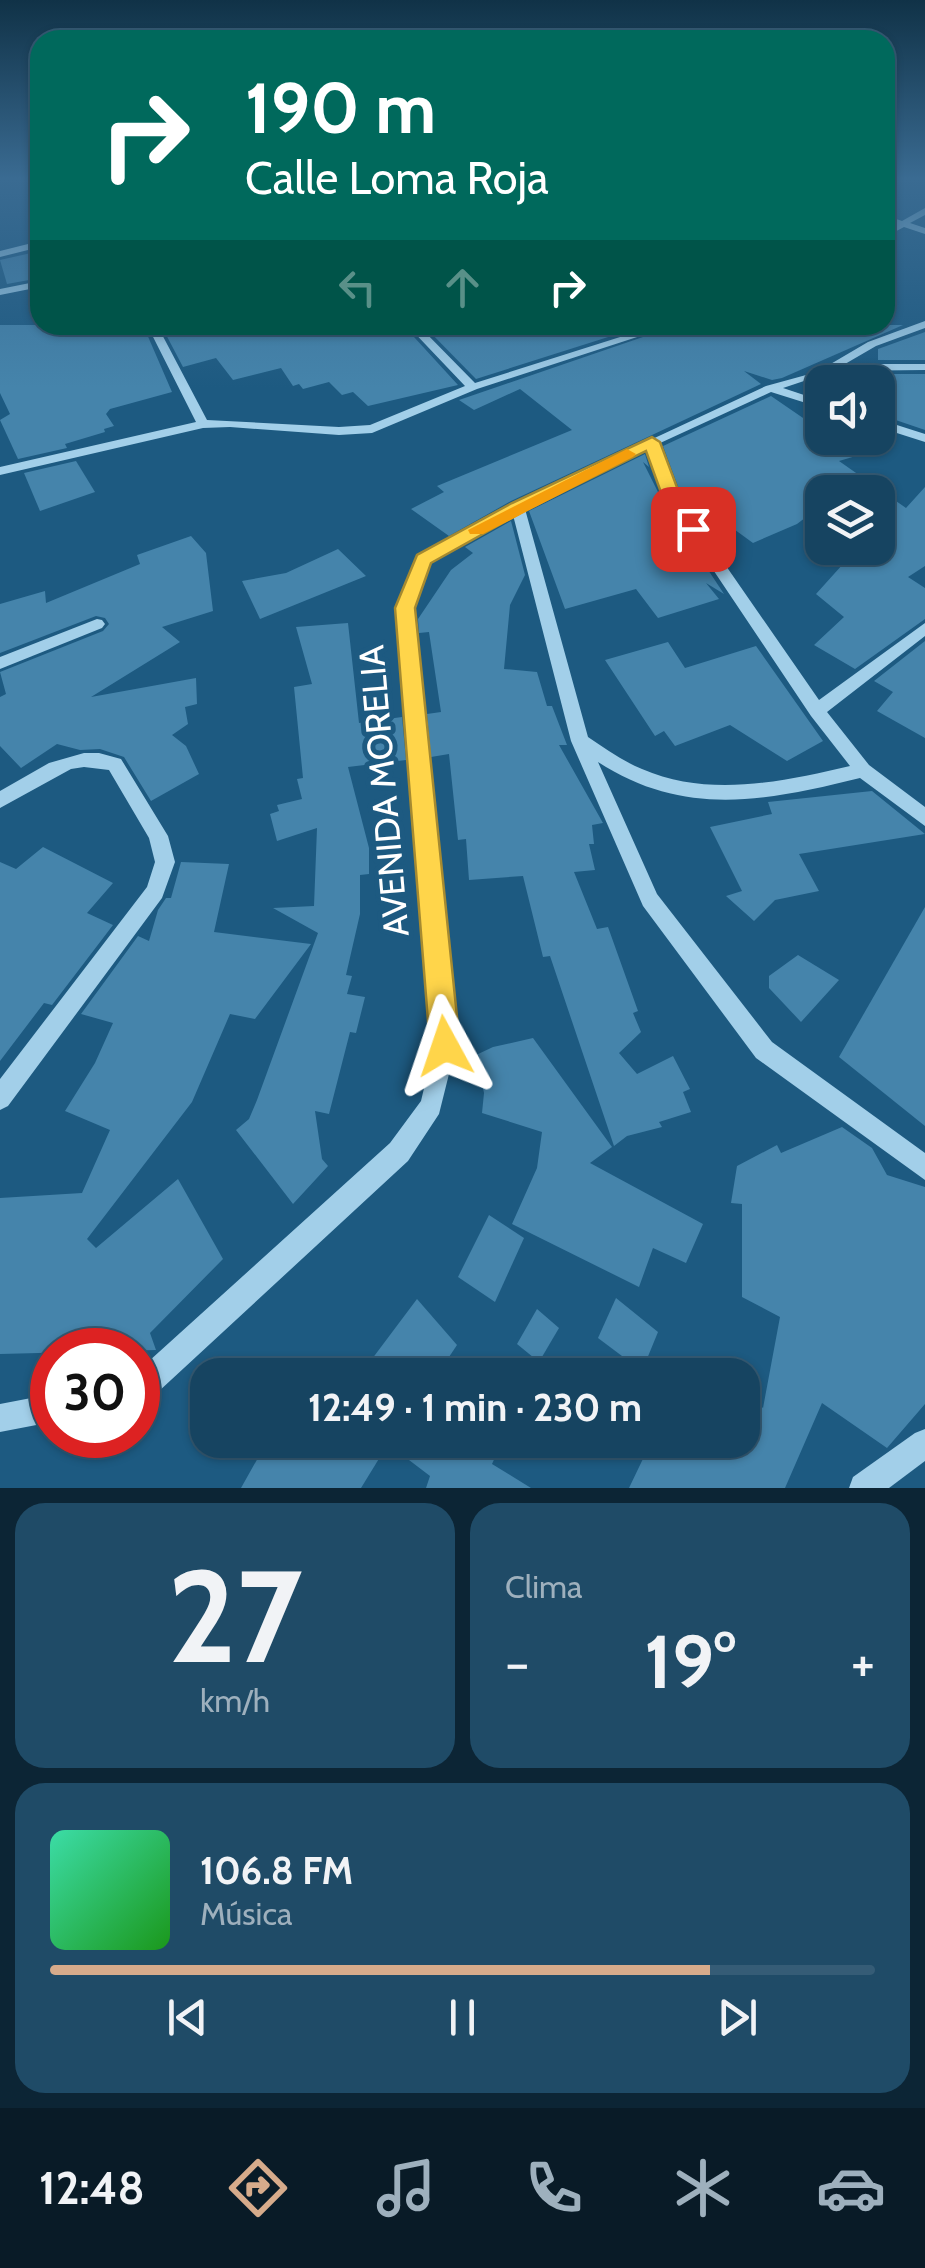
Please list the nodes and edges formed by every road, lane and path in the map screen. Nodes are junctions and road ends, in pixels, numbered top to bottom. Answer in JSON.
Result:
{"nodes":[{"id":1,"x":30,"y":286,"type":"edge"},
{"id":2,"x":0,"y":292,"type":"edge"},
{"id":3,"x":925,"y":324,"type":"edge"},
{"id":4,"x":157,"y":335,"type":"edge"},
{"id":5,"x":422,"y":335,"type":"edge"},
{"id":6,"x":638,"y":335,"type":"edge"},
{"id":7,"x":836,"y":365,"type":"edge"},
{"id":8,"x":895,"y":367,"type":"edge"},
{"id":9,"x":925,"y":367,"type":"edge"},
{"id":10,"x":805,"y":377,"type":"edge"},
{"id":11,"x":473,"y":388,"type":"junction"},
{"id":12,"x":770,"y":388,"type":"junction"},
{"id":13,"x":805,"y":399,"type":"edge"},
{"id":14,"x":203,"y":424,"type":"junction"},
{"id":15,"x":895,"y":428,"type":"edge"},
{"id":16,"x":925,"y":438,"type":"edge"},
{"id":17,"x":652,"y":442,"type":"junction"},
{"id":18,"x":0,"y":471,"type":"edge"},
{"id":19,"x":518,"y":507,"type":"junction"},
{"id":20,"x":97,"y":624,"type":"dead end"},
{"id":21,"x":925,"y":628,"type":"edge"},
{"id":22,"x":0,"y":663,"type":"edge"},
{"id":23,"x":817,"y":711,"type":"junction"},
{"id":24,"x":580,"y":741,"type":"junction"},
{"id":25,"x":862,"y":770,"type":"junction"},
{"id":26,"x":0,"y":800,"type":"edge"},
{"id":27,"x":925,"y":818,"type":"edge"},
{"id":28,"x":0,"y":1098,"type":"edge"},
{"id":29,"x":925,"y":1168,"type":"edge"},
{"id":30,"x":160,"y":1371,"type":"edge"},
{"id":31,"x":30,"y":1412,"type":"edge"},
{"id":32,"x":0,"y":1418,"type":"edge"},
{"id":33,"x":925,"y":1443,"type":"edge"},
{"id":34,"x":864,"y":1488,"type":"edge"}],
"edges":[{"from":1,"to":2,"type":"street"},
{"from":3,"to":7,"type":"street","name":"AVENIDA MORELIA"},
{"from":4,"to":14,"type":"street"},
{"from":5,"to":11,"type":"street"},
{"from":6,"to":11,"type":"street"},
{"from":8,"to":9,"type":"street"},
{"from":10,"to":12,"type":"street","name":"AVENIDA MORELIA"},
{"from":11,"to":14,"type":"street"},
{"from":12,"to":13,"type":"street"},
{"from":12,"to":17,"type":"street","name":"AVENIDA MORELIA"},
{"from":14,"to":18,"type":"street"},
{"from":15,"to":16,"type":"street"},
{"from":17,"to":19,"type":"street","name":"AVENIDA MORELIA"},
{"from":17,"to":23,"type":"street"},
{"from":19,"to":24,"type":"street"},
{"from":19,"to":30,"type":"street","name":"AVENIDA MORELIA"},
{"from":20,"to":22,"type":"street"},
{"from":21,"to":23,"type":"street"},
{"from":23,"to":25,"type":"street"},
{"from":24,"to":25,"type":"street"},
{"from":24,"to":29,"type":"street"},
{"from":25,"to":27,"type":"street"},
{"from":26,"to":28,"type":"street"},
{"from":31,"to":32,"type":"street"},
{"from":33,"to":34,"type":"street"}]}
